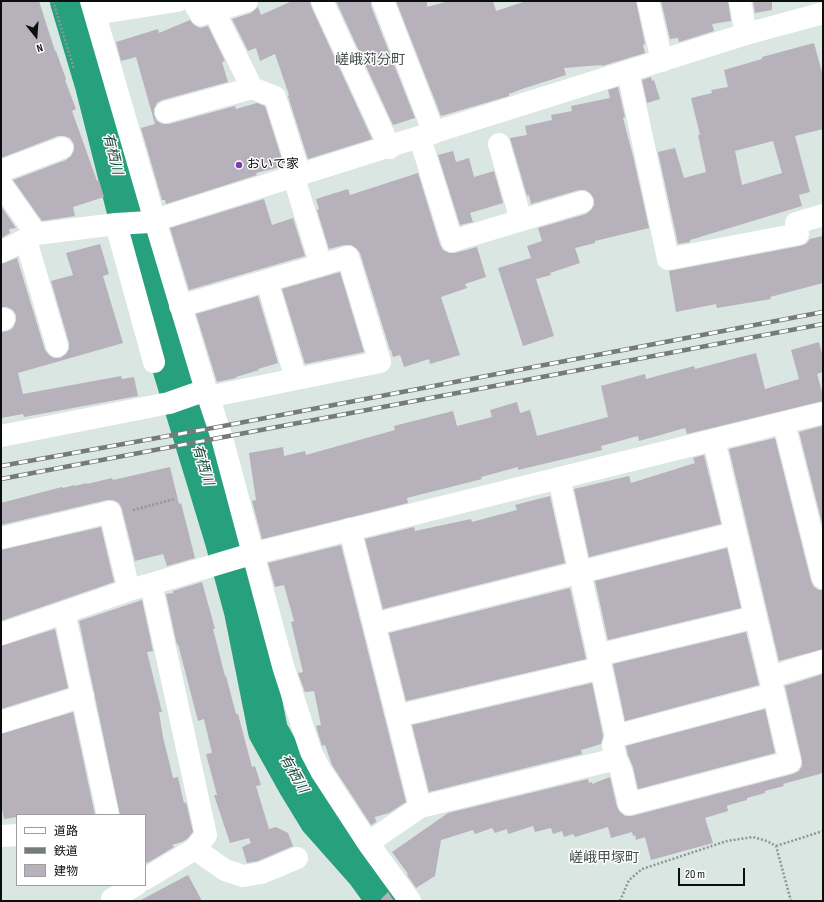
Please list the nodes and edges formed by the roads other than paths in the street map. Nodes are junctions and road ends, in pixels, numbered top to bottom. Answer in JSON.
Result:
{"nodes":[{"id":1,"x":177,"y":1,"type":"edge"},
{"id":2,"x":193,"y":1,"type":"edge"},
{"id":3,"x":247,"y":1,"type":"edge"},
{"id":4,"x":322,"y":1,"type":"edge"},
{"id":5,"x":383,"y":1,"type":"edge"},
{"id":6,"x":648,"y":1,"type":"edge"},
{"id":7,"x":740,"y":1,"type":"edge"},
{"id":8,"x":93,"y":8,"type":"edge"},
{"id":9,"x":214,"y":11,"type":"junction"},
{"id":10,"x":823,"y":13,"type":"edge"},
{"id":11,"x":746,"y":34,"type":"junction"},
{"id":12,"x":662,"y":61,"type":"junction"},
{"id":13,"x":628,"y":72,"type":"junction"},
{"id":14,"x":252,"y":88,"type":"junction"},
{"id":15,"x":166,"y":112,"type":"dead end"},
{"id":16,"x":427,"y":136,"type":"junction"},
{"id":17,"x":499,"y":144,"type":"dead end"},
{"id":18,"x":62,"y":148,"type":"dead end"},
{"id":19,"x":390,"y":148,"type":"junction"},
{"id":20,"x":1,"y":171,"type":"edge"},
{"id":21,"x":297,"y":177,"type":"junction"},
{"id":22,"x":1,"y":184,"type":"edge"},
{"id":23,"x":582,"y":202,"type":"dead end"},
{"id":24,"x":823,"y":215,"type":"edge"},
{"id":25,"x":522,"y":220,"type":"junction"},
{"id":26,"x":152,"y":222,"type":"junction"},
{"id":27,"x":116,"y":224,"type":"junction"},
{"id":28,"x":31,"y":237,"type":"junction"},
{"id":29,"x":1,"y":252,"type":"edge"},
{"id":30,"x":321,"y":265,"type":"junction"},
{"id":31,"x":267,"y":281,"type":"junction"},
{"id":32,"x":180,"y":306,"type":"junction"},
{"id":33,"x":57,"y":346,"type":"dead end"},
{"id":34,"x":154,"y":362,"type":"dead end"},
{"id":35,"x":296,"y":379,"type":"junction"},
{"id":36,"x":204,"y":393,"type":"junction"},
{"id":37,"x":823,"y":414,"type":"edge"},
{"id":38,"x":784,"y":424,"type":"junction"},
{"id":39,"x":1,"y":436,"type":"edge"},
{"id":40,"x":714,"y":441,"type":"junction"},
{"id":41,"x":559,"y":478,"type":"junction"},
{"id":42,"x":350,"y":529,"type":"junction"},
{"id":43,"x":736,"y":533,"type":"junction"},
{"id":44,"x":1,"y":538,"type":"edge"},
{"id":45,"x":251,"y":554,"type":"junction"},
{"id":46,"x":580,"y":572,"type":"junction"},
{"id":47,"x":823,"y":578,"type":"edge"},
{"id":48,"x":151,"y":584,"type":"junction"},
{"id":49,"x":129,"y":590,"type":"junction"},
{"id":50,"x":64,"y":612,"type":"junction"},
{"id":51,"x":756,"y":617,"type":"junction"},
{"id":52,"x":374,"y":624,"type":"junction"},
{"id":53,"x":1,"y":634,"type":"edge"},
{"id":54,"x":823,"y":661,"type":"edge"},
{"id":55,"x":599,"y":662,"type":"junction"},
{"id":56,"x":772,"y":685,"type":"junction"},
{"id":57,"x":83,"y":696,"type":"junction"},
{"id":58,"x":397,"y":716,"type":"junction"},
{"id":59,"x":1,"y":722,"type":"edge"},
{"id":60,"x":616,"y":736,"type":"junction"},
{"id":61,"x":616,"y":759,"type":"junction"},
{"id":62,"x":420,"y":807,"type":"junction"},
{"id":63,"x":108,"y":814,"type":"edge"},
{"id":64,"x":16,"y":835,"type":"edge"},
{"id":65,"x":1,"y":836,"type":"edge"},
{"id":66,"x":368,"y":842,"type":"junction"},
{"id":67,"x":195,"y":849,"type":"junction"},
{"id":68,"x":297,"y":858,"type":"dead end"},
{"id":69,"x":146,"y":879,"type":"edge"},
{"id":70,"x":133,"y":886,"type":"edge"},
{"id":71,"x":110,"y":895,"type":"edge"},
{"id":72,"x":410,"y":901,"type":"edge"}],
"edges":[{"from":1,"to":8,"type":"street"},
{"from":2,"to":9,"type":"street"},
{"from":3,"to":9,"type":"street"},
{"from":4,"to":19,"type":"street"},
{"from":5,"to":16,"type":"street"},
{"from":6,"to":12,"type":"street"},
{"from":7,"to":11,"type":"street"},
{"from":8,"to":26,"type":"street"},
{"from":9,"to":14,"type":"street"},
{"from":10,"to":11,"type":"street"},
{"from":11,"to":12,"type":"street"},
{"from":12,"to":13,"type":"street"},
{"from":13,"to":16,"type":"street"},
{"from":13,"to":24,"type":"street"},
{"from":14,"to":15,"type":"street"},
{"from":14,"to":21,"type":"street"},
{"from":16,"to":19,"type":"street"},
{"from":16,"to":25,"type":"street"},
{"from":17,"to":25,"type":"street"},
{"from":18,"to":20,"type":"street"},
{"from":19,"to":21,"type":"street"},
{"from":21,"to":26,"type":"street"},
{"from":21,"to":30,"type":"street"},
{"from":22,"to":28,"type":"street"},
{"from":23,"to":25,"type":"street"},
{"from":26,"to":27,"type":"street"},
{"from":26,"to":32,"type":"street"},
{"from":27,"to":28,"type":"street"},
{"from":27,"to":34,"type":"street"},
{"from":28,"to":29,"type":"street"},
{"from":28,"to":33,"type":"street"},
{"from":30,"to":31,"type":"street"},
{"from":30,"to":35,"type":"street"},
{"from":31,"to":32,"type":"street"},
{"from":31,"to":35,"type":"street"},
{"from":32,"to":36,"type":"street"},
{"from":35,"to":36,"type":"street"},
{"from":36,"to":39,"type":"street"},
{"from":36,"to":45,"type":"street"},
{"from":37,"to":38,"type":"street"},
{"from":38,"to":40,"type":"street"},
{"from":38,"to":47,"type":"street"},
{"from":40,"to":41,"type":"street"},
{"from":40,"to":43,"type":"street"},
{"from":41,"to":42,"type":"street"},
{"from":41,"to":46,"type":"street"},
{"from":42,"to":45,"type":"street"},
{"from":42,"to":52,"type":"street"},
{"from":43,"to":46,"type":"street"},
{"from":43,"to":51,"type":"street"},
{"from":44,"to":49,"type":"street"},
{"from":45,"to":48,"type":"street"},
{"from":45,"to":66,"type":"street"},
{"from":46,"to":52,"type":"street"},
{"from":46,"to":55,"type":"street"},
{"from":48,"to":49,"type":"street"},
{"from":48,"to":67,"type":"street"},
{"from":49,"to":50,"type":"street"},
{"from":50,"to":53,"type":"street"},
{"from":50,"to":57,"type":"street"},
{"from":51,"to":55,"type":"street"},
{"from":51,"to":56,"type":"street"},
{"from":52,"to":58,"type":"street"},
{"from":54,"to":56,"type":"street"},
{"from":55,"to":58,"type":"street"},
{"from":55,"to":60,"type":"street"},
{"from":56,"to":60,"type":"street"},
{"from":56,"to":61,"type":"street"},
{"from":57,"to":59,"type":"street"},
{"from":57,"to":63,"type":"street"},
{"from":58,"to":62,"type":"street"},
{"from":60,"to":61,"type":"street"},
{"from":61,"to":62,"type":"street"},
{"from":62,"to":66,"type":"street"},
{"from":64,"to":65,"type":"street"},
{"from":66,"to":72,"type":"street"},
{"from":67,"to":68,"type":"street"},
{"from":67,"to":69,"type":"street"},
{"from":70,"to":71,"type":"street"}]}
